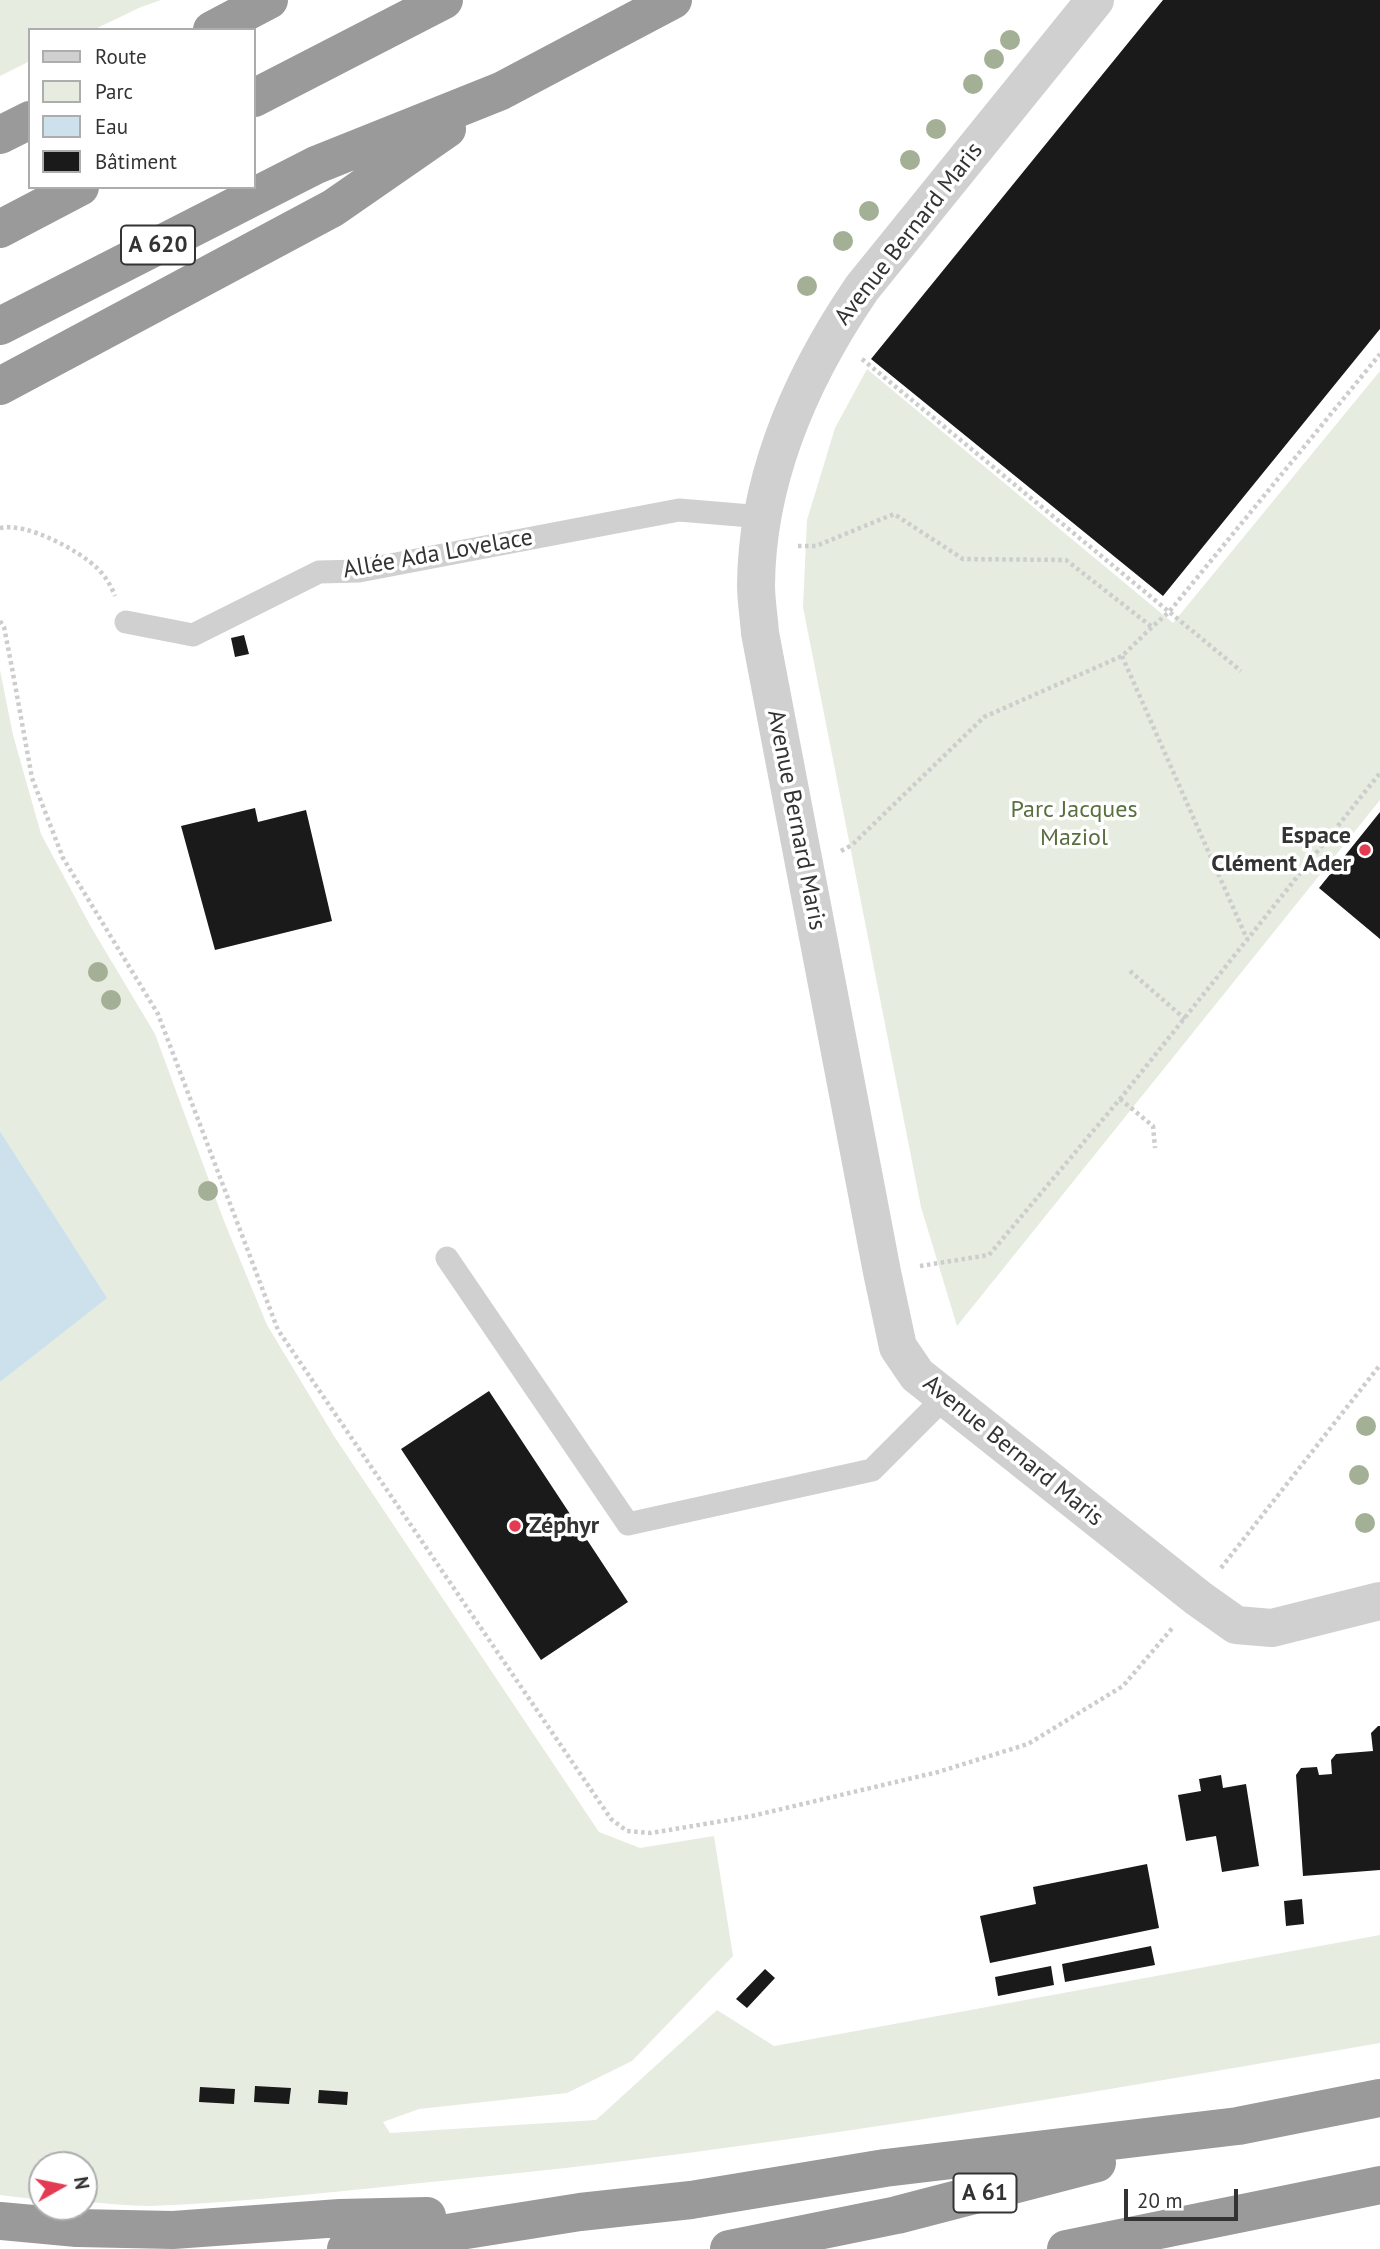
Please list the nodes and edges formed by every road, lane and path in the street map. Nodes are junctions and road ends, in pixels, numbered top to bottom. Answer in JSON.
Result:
{"nodes":[{"id":1,"x":269,"y":0,"type":"edge"},
{"id":2,"x":444,"y":0,"type":"edge"},
{"id":3,"x":673,"y":0,"type":"edge"},
{"id":4,"x":1095,"y":0,"type":"edge"},
{"id":5,"x":216,"y":28,"type":"edge"},
{"id":6,"x":501,"y":91,"type":"junction"},
{"id":7,"x":256,"y":97,"type":"edge"},
{"id":8,"x":28,"y":121,"type":"edge"},
{"id":9,"x":0,"y":135,"type":"edge"},
{"id":10,"x":76,"y":189,"type":"edge"},
{"id":11,"x":0,"y":229,"type":"edge"},
{"id":12,"x":0,"y":326,"type":"edge"},
{"id":13,"x":829,"y":338,"type":"junction"},
{"id":14,"x":1380,"y":354,"type":"edge"},
{"id":15,"x":0,"y":386,"type":"edge"},
{"id":16,"x":0,"y":528,"type":"edge"},
{"id":17,"x":760,"y":531,"type":"junction"},
{"id":18,"x":1169,"y":612,"type":"junction"},
{"id":19,"x":0,"y":621,"type":"edge"},
{"id":20,"x":126,"y":622,"type":"joint"},
{"id":21,"x":1152,"y":627,"type":"junction"},
{"id":22,"x":1122,"y":656,"type":"junction"},
{"id":23,"x":1241,"y":671,"type":"dead end"},
{"id":24,"x":1380,"y":773,"type":"edge"},
{"id":25,"x":806,"y":870,"type":"junction"},
{"id":26,"x":1247,"y":939,"type":"junction"},
{"id":27,"x":1130,"y":971,"type":"dead end"},
{"id":28,"x":1185,"y":1019,"type":"junction"},
{"id":29,"x":1120,"y":1099,"type":"junction"},
{"id":30,"x":1154,"y":1148,"type":"dead end"},
{"id":31,"x":447,"y":1258,"type":"dead end"},
{"id":32,"x":881,"y":1272,"type":"junction"},
{"id":33,"x":1380,"y":1364,"type":"edge"},
{"id":34,"x":945,"y":1397,"type":"junction"},
{"id":35,"x":1198,"y":1598,"type":"junction"},
{"id":36,"x":1380,"y":1601,"type":"edge"},
{"id":37,"x":1380,"y":2098,"type":"edge"},
{"id":38,"x":1238,"y":2126,"type":"junction"},
{"id":39,"x":1380,"y":2185,"type":"edge"},
{"id":40,"x":580,"y":2212,"type":"junction"},
{"id":41,"x":0,"y":2221,"type":"edge"},
{"id":42,"x":346,"y":2249,"type":"edge"},
{"id":43,"x":729,"y":2249,"type":"edge"},
{"id":44,"x":1066,"y":2249,"type":"edge"}],
"edges":[{"from":1,"to":5,"type":"highway"},
{"from":2,"to":7,"type":"highway"},
{"from":3,"to":6,"type":"highway","number":"A 620"},
{"from":4,"to":13,"type":"street","name":"Avenue Bernard Maris"},
{"from":6,"to":12,"type":"highway","number":"A 620"},
{"from":6,"to":15,"type":"highway"},
{"from":8,"to":9,"type":"highway"},
{"from":10,"to":11,"type":"highway"},
{"from":13,"to":17,"type":"street","name":"Avenue Bernard Maris"},
{"from":13,"to":18,"type":"path"},
{"from":14,"to":18,"type":"path"},
{"from":16,"to":20,"type":"path"},
{"from":17,"to":20,"type":"lane","name":"Allée Ada Lovelace"},
{"from":17,"to":21,"type":"path"},
{"from":17,"to":25,"type":"street","name":"Avenue Bernard Maris"},
{"from":18,"to":21,"type":"path"},
{"from":18,"to":23,"type":"path"},
{"from":19,"to":35,"type":"path"},
{"from":21,"to":22,"type":"path"},
{"from":22,"to":25,"type":"path"},
{"from":22,"to":26,"type":"path"},
{"from":24,"to":26,"type":"path"},
{"from":25,"to":32,"type":"street","name":"Avenue Bernard Maris"},
{"from":26,"to":28,"type":"path"},
{"from":27,"to":28,"type":"path"},
{"from":28,"to":29,"type":"path"},
{"from":29,"to":30,"type":"path"},
{"from":29,"to":32,"type":"path"},
{"from":31,"to":34,"type":"lane"},
{"from":32,"to":34,"type":"street","name":"Avenue Bernard Maris"},
{"from":33,"to":35,"type":"path"},
{"from":34,"to":35,"type":"street","name":"Avenue Bernard Maris"},
{"from":35,"to":36,"type":"street","name":"Avenue Bernard Maris"},
{"from":37,"to":38,"type":"highway","number":"A 61"},
{"from":38,"to":40,"type":"highway"},
{"from":38,"to":43,"type":"highway","number":"A 61"},
{"from":39,"to":44,"type":"highway"},
{"from":40,"to":41,"type":"highway"},
{"from":40,"to":42,"type":"highway"}]}
